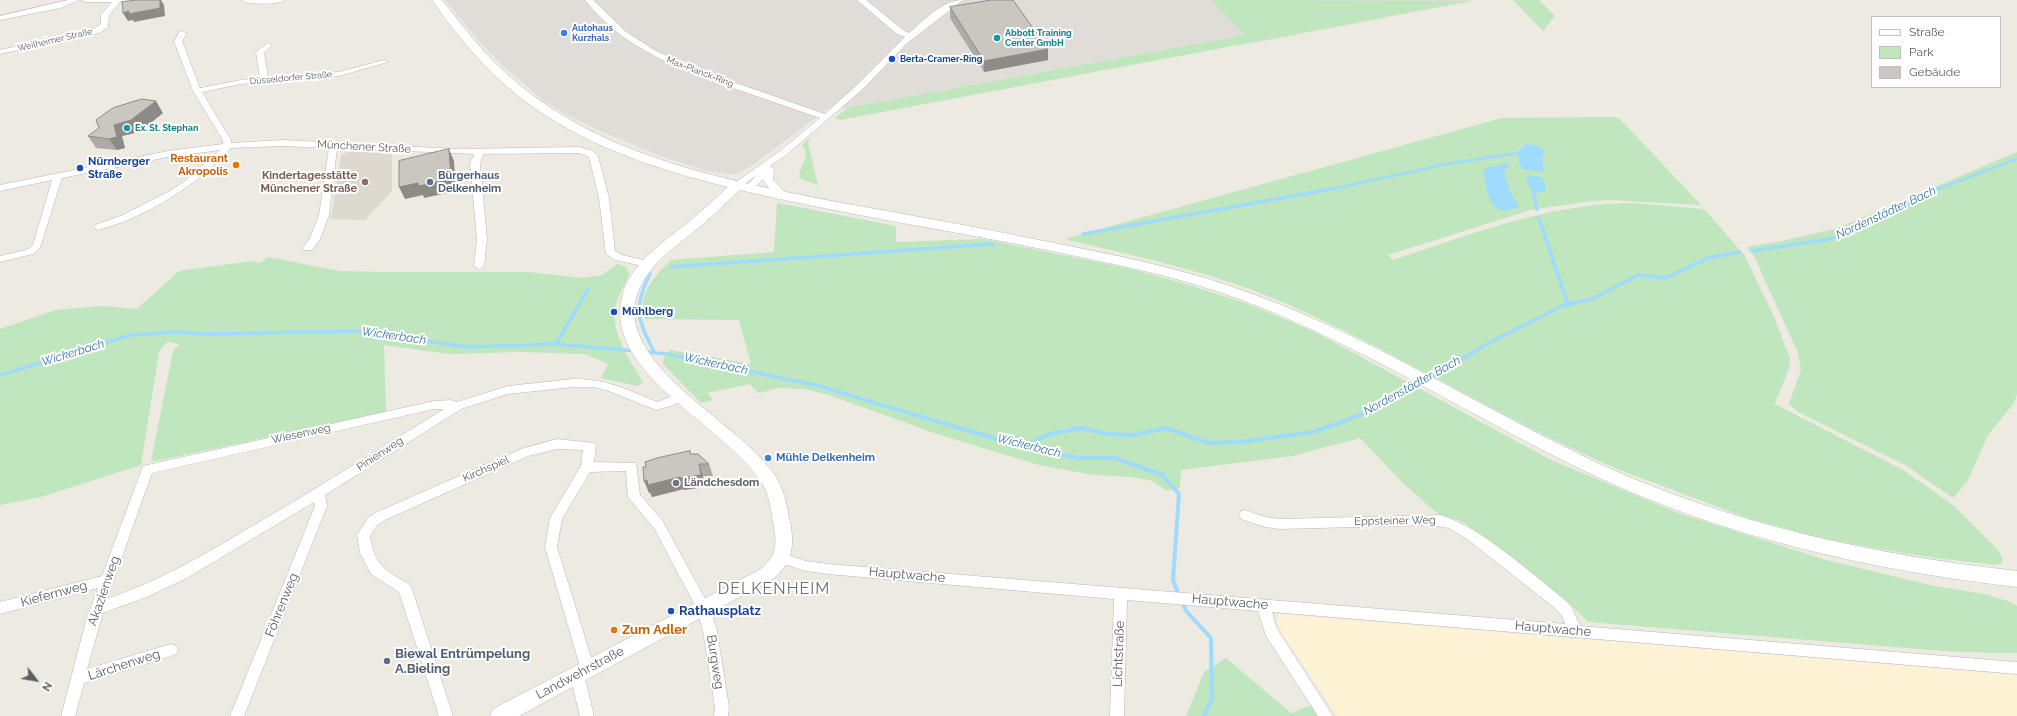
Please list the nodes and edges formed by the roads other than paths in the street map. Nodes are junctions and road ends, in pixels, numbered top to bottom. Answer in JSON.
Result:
{"nodes":[{"id":1,"x":75,"y":0,"type":"edge"},
{"id":2,"x":85,"y":0,"type":"edge"},
{"id":3,"x":117,"y":0,"type":"edge"},
{"id":4,"x":141,"y":0,"type":"edge"},
{"id":5,"x":245,"y":0,"type":"edge"},
{"id":6,"x":281,"y":0,"type":"edge"},
{"id":7,"x":437,"y":0,"type":"edge"},
{"id":8,"x":589,"y":0,"type":"edge"},
{"id":9,"x":861,"y":0,"type":"edge"},
{"id":10,"x":959,"y":0,"type":"edge"},
{"id":11,"x":0,"y":18,"type":"edge"},
{"id":12,"x":183,"y":32,"type":"dead end"},
{"id":13,"x":909,"y":36,"type":"junction"},
{"id":14,"x":268,"y":45,"type":"dead end"},
{"id":15,"x":0,"y":52,"type":"edge"},
{"id":16,"x":384,"y":62,"type":"dead end"},
{"id":17,"x":264,"y":80,"type":"junction"},
{"id":18,"x":197,"y":92,"type":"junction"},
{"id":19,"x":826,"y":117,"type":"junction"},
{"id":20,"x":335,"y":145,"type":"junction"},
{"id":21,"x":227,"y":146,"type":"junction"},
{"id":22,"x":479,"y":152,"type":"junction"},
{"id":23,"x":783,"y":153,"type":"junction"},
{"id":24,"x":768,"y":170,"type":"junction"},
{"id":25,"x":58,"y":176,"type":"junction"},
{"id":26,"x":710,"y":179,"type":"junction"},
{"id":27,"x":743,"y":187,"type":"junction"},
{"id":28,"x":0,"y":188,"type":"edge"},
{"id":29,"x":783,"y":195,"type":"junction"},
{"id":30,"x":719,"y":201,"type":"junction"},
{"id":31,"x":698,"y":221,"type":"junction"},
{"id":32,"x":98,"y":227,"type":"dead end"},
{"id":33,"x":308,"y":248,"type":"dead end"},
{"id":34,"x":0,"y":259,"type":"edge"},
{"id":35,"x":648,"y":264,"type":"junction"},
{"id":36,"x":479,"y":266,"type":"dead end"},
{"id":37,"x":680,"y":397,"type":"junction"},
{"id":38,"x":456,"y":406,"type":"junction"},
{"id":39,"x":587,"y":467,"type":"junction"},
{"id":40,"x":147,"y":469,"type":"joint"},
{"id":41,"x":319,"y":493,"type":"junction"},
{"id":42,"x":1245,"y":515,"type":"dead end"},
{"id":43,"x":783,"y":551,"type":"junction"},
{"id":44,"x":2017,"y":579,"type":"edge"},
{"id":45,"x":108,"y":580,"type":"junction"},
{"id":46,"x":1121,"y":592,"type":"junction"},
{"id":47,"x":1264,"y":605,"type":"junction"},
{"id":48,"x":0,"y":608,"type":"edge"},
{"id":49,"x":704,"y":608,"type":"junction"},
{"id":50,"x":97,"y":609,"type":"junction"},
{"id":51,"x":1575,"y":631,"type":"junction"},
{"id":52,"x":171,"y":650,"type":"dead end"},
{"id":53,"x":2017,"y":668,"type":"edge"},
{"id":54,"x":582,"y":672,"type":"junction"},
{"id":55,"x":76,"y":679,"type":"junction"},
{"id":56,"x":68,"y":716,"type":"edge"},
{"id":57,"x":237,"y":716,"type":"edge"},
{"id":58,"x":446,"y":716,"type":"edge"},
{"id":59,"x":500,"y":716,"type":"edge"},
{"id":60,"x":587,"y":716,"type":"edge"},
{"id":61,"x":721,"y":716,"type":"edge"},
{"id":62,"x":1117,"y":716,"type":"edge"},
{"id":63,"x":1326,"y":716,"type":"edge"}],
"edges":[{"from":1,"to":11,"type":"street"},
{"from":2,"to":3,"type":"street"},
{"from":3,"to":4,"type":"street"},
{"from":3,"to":15,"type":"street","name":"Weilheimer Straße"},
{"from":5,"to":6,"type":"street"},
{"from":7,"to":26,"type":"main road"},
{"from":8,"to":19,"type":"street","name":"Max-Planck-Ring"},
{"from":9,"to":13,"type":"street"},
{"from":10,"to":13,"type":"street"},
{"from":12,"to":18,"type":"street"},
{"from":13,"to":19,"type":"street"},
{"from":14,"to":17,"type":"street"},
{"from":16,"to":17,"type":"street","name":"Düsseldorfer Straße"},
{"from":17,"to":18,"type":"street","name":"Düsseldorfer Straße"},
{"from":18,"to":21,"type":"street"},
{"from":19,"to":23,"type":"street"},
{"from":20,"to":21,"type":"street","name":"Münchener Straße"},
{"from":20,"to":22,"type":"street","name":"Münchener Straße"},
{"from":20,"to":33,"type":"street"},
{"from":21,"to":25,"type":"street","name":"Münchener Straße"},
{"from":21,"to":32,"type":"street"},
{"from":22,"to":35,"type":"street","name":"Münchener Straße"},
{"from":22,"to":36,"type":"street"},
{"from":23,"to":24,"type":"street"},
{"from":23,"to":27,"type":"street"},
{"from":24,"to":27,"type":"street"},
{"from":24,"to":29,"type":"street"},
{"from":25,"to":28,"type":"street","name":"Münchener Straße"},
{"from":25,"to":34,"type":"street"},
{"from":26,"to":27,"type":"main road"},
{"from":26,"to":30,"type":"main road"},
{"from":27,"to":29,"type":"main road"},
{"from":27,"to":30,"type":"main road"},
{"from":27,"to":31,"type":"main road"},
{"from":29,"to":44,"type":"main road"},
{"from":30,"to":31,"type":"main road"},
{"from":31,"to":35,"type":"main road"},
{"from":35,"to":37,"type":"main road"},
{"from":37,"to":38,"type":"street","name":"Pinienweg"},
{"from":37,"to":43,"type":"main road"},
{"from":38,"to":40,"type":"street","name":"Wiesenweg"},
{"from":38,"to":41,"type":"street","name":"Pinienweg"},
{"from":39,"to":49,"type":"street","name":"Burgweg"},
{"from":39,"to":54,"type":"street","name":"Kirchspiel"},
{"from":39,"to":58,"type":"street","name":"Kirchspiel"},
{"from":40,"to":45,"type":"street","name":"Akazienweg"},
{"from":41,"to":50,"type":"street","name":"Pinienweg"},
{"from":41,"to":57,"type":"street","name":"Föhrenweg"},
{"from":42,"to":51,"type":"street","name":"Eppsteiner Weg"},
{"from":43,"to":46,"type":"street","name":"Hauptwache"},
{"from":43,"to":49,"type":"main road"},
{"from":45,"to":48,"type":"street","name":"Kiefernweg"},
{"from":45,"to":50,"type":"street","name":"Akazienweg"},
{"from":46,"to":47,"type":"street","name":"Hauptwache"},
{"from":46,"to":62,"type":"street","name":"Lichtstraße"},
{"from":47,"to":51,"type":"street","name":"Hauptwache"},
{"from":47,"to":63,"type":"street"},
{"from":49,"to":54,"type":"main road","name":"Landwehrstraße"},
{"from":49,"to":61,"type":"street","name":"Burgweg"},
{"from":50,"to":55,"type":"street","name":"Akazienweg"},
{"from":51,"to":53,"type":"street","name":"Hauptwache"},
{"from":52,"to":55,"type":"street","name":"Lärchenweg"},
{"from":54,"to":59,"type":"main road","name":"Landwehrstraße"},
{"from":54,"to":60,"type":"street","name":"Kirchspiel"},
{"from":55,"to":56,"type":"street","name":"Akazienweg"}]}
